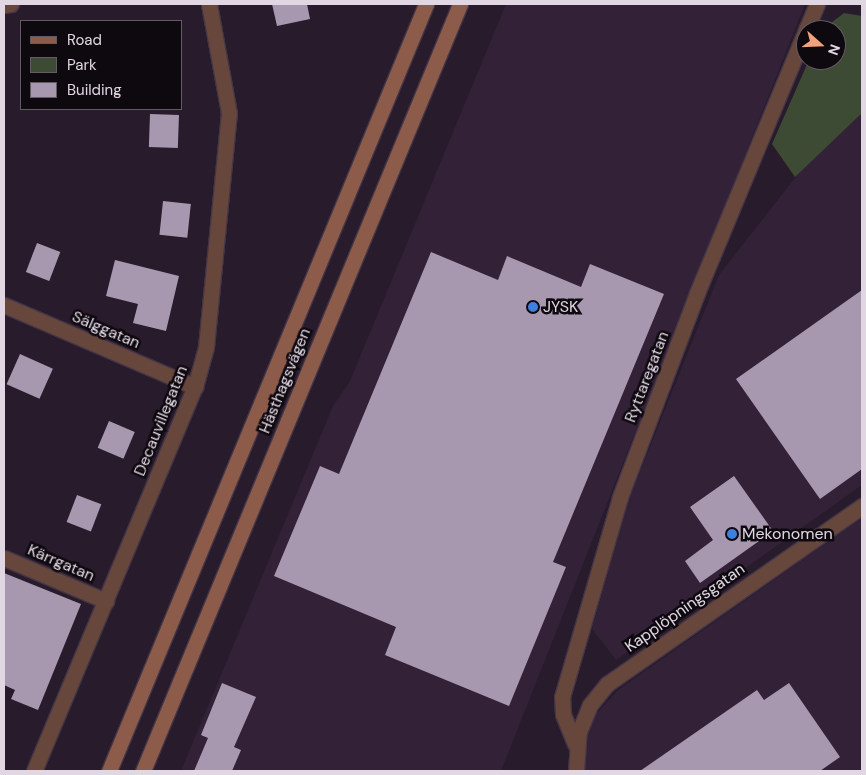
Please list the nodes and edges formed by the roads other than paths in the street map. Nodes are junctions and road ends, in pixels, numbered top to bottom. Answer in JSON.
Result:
{"nodes":[{"id":1,"x":11,"y":4,"type":"edge"},
{"id":2,"x":209,"y":4,"type":"edge"},
{"id":3,"x":426,"y":4,"type":"edge"},
{"id":4,"x":460,"y":4,"type":"edge"},
{"id":5,"x":817,"y":4,"type":"edge"},
{"id":6,"x":4,"y":5,"type":"edge"},
{"id":7,"x":810,"y":20,"type":"edge"},
{"id":8,"x":796,"y":54,"type":"edge"},
{"id":9,"x":4,"y":305,"type":"edge"},
{"id":10,"x":195,"y":387,"type":"junction"},
{"id":11,"x":862,"y":506,"type":"edge"},
{"id":12,"x":4,"y":558,"type":"edge"},
{"id":13,"x":106,"y":601,"type":"junction"},
{"id":14,"x":575,"y":744,"type":"junction"},
{"id":15,"x":34,"y":771,"type":"edge"},
{"id":16,"x":110,"y":771,"type":"edge"},
{"id":17,"x":143,"y":771,"type":"edge"},
{"id":18,"x":576,"y":771,"type":"edge"}],
"edges":[{"from":1,"to":6,"type":"street"},
{"from":2,"to":10,"type":"street","name":"Decauvillegatan"},
{"from":3,"to":16,"type":"main road","name":"Hästhagsvägen"},
{"from":4,"to":17,"type":"main road","name":"Hästhagsvägen"},
{"from":5,"to":7,"type":"street","name":"Ryttaregatan"},
{"from":8,"to":14,"type":"street","name":"Ryttaregatan"},
{"from":9,"to":10,"type":"street","name":"Sälggatan"},
{"from":10,"to":13,"type":"street","name":"Decauvillegatan"},
{"from":11,"to":14,"type":"street","name":"Kapplöpningsgatan"},
{"from":12,"to":13,"type":"street","name":"Kärrgatan"},
{"from":13,"to":15,"type":"street","name":"Decauvillegatan"},
{"from":14,"to":18,"type":"street","name":"Kapplöpningsgatan"}]}
